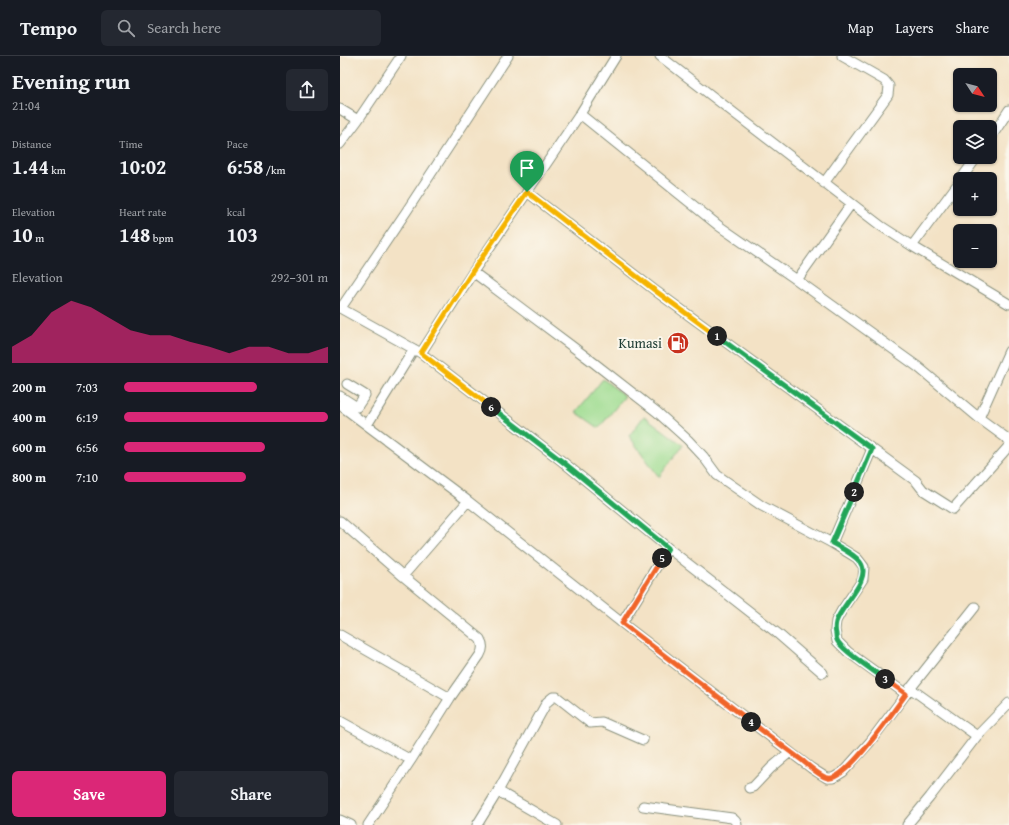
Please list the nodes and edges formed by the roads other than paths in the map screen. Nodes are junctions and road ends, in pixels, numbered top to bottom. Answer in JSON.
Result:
{"nodes":[{"id":1,"x":401,"y":56,"type":"edge"},
{"id":2,"x":508,"y":56,"type":"edge"},
{"id":3,"x":616,"y":56,"type":"edge"},
{"id":4,"x":660,"y":56,"type":"edge"},
{"id":5,"x":842,"y":56,"type":"edge"},
{"id":6,"x":340,"y":109,"type":"edge"},
{"id":7,"x":1009,"y":110,"type":"edge"},
{"id":8,"x":580,"y":114,"type":"junction"},
{"id":9,"x":358,"y":120,"type":"junction"},
{"id":10,"x":997,"y":128,"type":"edge"},
{"id":11,"x":340,"y":144,"type":"edge"},
{"id":12,"x":824,"y":183,"type":"junction"},
{"id":13,"x":953,"y":191,"type":"edge"},
{"id":14,"x":527,"y":192,"type":"junction"},
{"id":15,"x":850,"y":204,"type":"junction"},
{"id":16,"x":912,"y":246,"type":"junction"},
{"id":17,"x":472,"y":272,"type":"junction"},
{"id":18,"x":797,"y":280,"type":"junction"},
{"id":19,"x":1009,"y":304,"type":"edge"},
{"id":20,"x":341,"y":308,"type":"edge"},
{"id":21,"x":418,"y":351,"type":"junction"},
{"id":22,"x":1009,"y":351,"type":"edge"},
{"id":23,"x":344,"y":386,"type":"edge"},
{"id":24,"x":340,"y":396,"type":"edge"},
{"id":25,"x":340,"y":405,"type":"edge"},
{"id":26,"x":979,"y":418,"type":"junction"},
{"id":27,"x":367,"y":425,"type":"junction"},
{"id":28,"x":1009,"y":440,"type":"edge"},
{"id":29,"x":1009,"y":446,"type":"edge"},
{"id":30,"x":872,"y":449,"type":"junction"},
{"id":31,"x":468,"y":501,"type":"junction"},
{"id":32,"x":340,"y":521,"type":"edge"},
{"id":33,"x":832,"y":543,"type":"junction"},
{"id":34,"x":668,"y":548,"type":"junction"},
{"id":35,"x":403,"y":576,"type":"junction"},
{"id":36,"x":975,"y":607,"type":"dead end"},
{"id":37,"x":622,"y":623,"type":"junction"},
{"id":38,"x":340,"y":635,"type":"edge"},
{"id":39,"x":823,"y":673,"type":"dead end"},
{"id":40,"x":908,"y":691,"type":"junction"},
{"id":41,"x":450,"y":698,"type":"junction"},
{"id":42,"x":1009,"y":703,"type":"edge"},
{"id":43,"x":340,"y":721,"type":"edge"},
{"id":44,"x":977,"y":736,"type":"junction"},
{"id":45,"x":643,"y":740,"type":"dead end"},
{"id":46,"x":790,"y":752,"type":"junction"},
{"id":47,"x":411,"y":760,"type":"junction"},
{"id":48,"x":749,"y":788,"type":"dead end"},
{"id":49,"x":498,"y":791,"type":"junction"},
{"id":50,"x":643,"y":806,"type":"dead end"},
{"id":51,"x":340,"y":820,"type":"edge"},
{"id":52,"x":352,"y":825,"type":"edge"},
{"id":53,"x":368,"y":825,"type":"edge"},
{"id":54,"x":477,"y":825,"type":"edge"},
{"id":55,"x":557,"y":825,"type":"edge"},
{"id":56,"x":737,"y":825,"type":"edge"},
{"id":57,"x":907,"y":825,"type":"edge"}],
"edges":[{"from":1,"to":9,"type":"street"},
{"from":2,"to":20,"type":"street"},
{"from":3,"to":8,"type":"street"},
{"from":4,"to":12,"type":"street"},
{"from":5,"to":12,"type":"street"},
{"from":6,"to":9,"type":"street"},
{"from":7,"to":10,"type":"street"},
{"from":8,"to":14,"type":"street"},
{"from":8,"to":18,"type":"street"},
{"from":9,"to":11,"type":"street"},
{"from":12,"to":15,"type":"street"},
{"from":13,"to":16,"type":"street"},
{"from":14,"to":17,"type":"street"},
{"from":14,"to":30,"type":"street"},
{"from":15,"to":16,"type":"street"},
{"from":15,"to":18,"type":"street"},
{"from":16,"to":19,"type":"street"},
{"from":17,"to":21,"type":"street"},
{"from":17,"to":33,"type":"street"},
{"from":18,"to":26,"type":"street"},
{"from":20,"to":21,"type":"street"},
{"from":21,"to":27,"type":"street"},
{"from":21,"to":34,"type":"street"},
{"from":22,"to":26,"type":"street"},
{"from":23,"to":24,"type":"street"},
{"from":25,"to":27,"type":"street"},
{"from":26,"to":28,"type":"street"},
{"from":27,"to":31,"type":"street"},
{"from":29,"to":30,"type":"street"},
{"from":30,"to":33,"type":"street"},
{"from":31,"to":35,"type":"street"},
{"from":31,"to":37,"type":"street"},
{"from":32,"to":35,"type":"street"},
{"from":33,"to":40,"type":"street"},
{"from":34,"to":37,"type":"street"},
{"from":34,"to":39,"type":"street"},
{"from":35,"to":41,"type":"street"},
{"from":36,"to":40,"type":"street"},
{"from":37,"to":46,"type":"street"},
{"from":38,"to":41,"type":"street"},
{"from":40,"to":44,"type":"street"},
{"from":40,"to":46,"type":"street"},
{"from":41,"to":47,"type":"street"},
{"from":42,"to":44,"type":"street"},
{"from":43,"to":47,"type":"street"},
{"from":44,"to":57,"type":"street"},
{"from":45,"to":49,"type":"street"},
{"from":46,"to":48,"type":"street"},
{"from":47,"to":53,"type":"street"},
{"from":49,"to":54,"type":"street"},
{"from":49,"to":55,"type":"street"},
{"from":50,"to":56,"type":"street"},
{"from":51,"to":52,"type":"street"}]}
